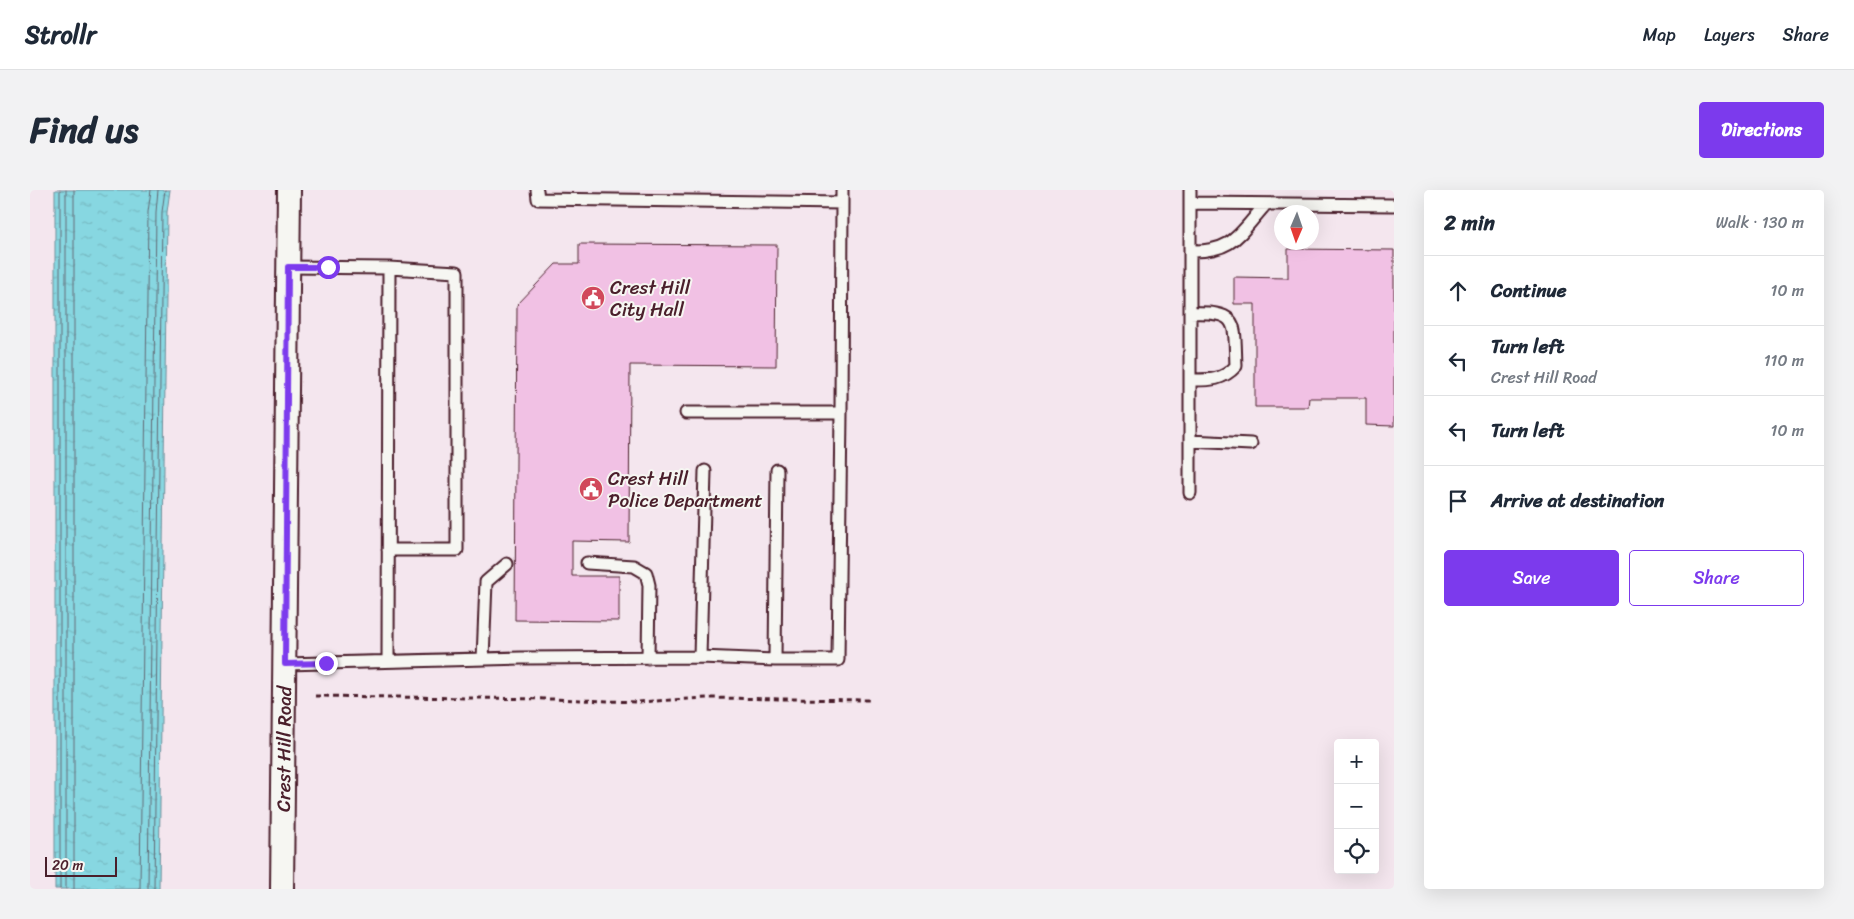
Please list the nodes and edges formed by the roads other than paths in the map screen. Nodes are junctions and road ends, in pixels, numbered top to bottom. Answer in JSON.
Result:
{"nodes":[{"id":1,"x":289,"y":190,"type":"edge"},
{"id":2,"x":537,"y":190,"type":"edge"},
{"id":3,"x":842,"y":190,"type":"edge"},
{"id":4,"x":1190,"y":190,"type":"edge"},
{"id":5,"x":842,"y":203,"type":"junction"},
{"id":6,"x":1190,"y":203,"type":"junction"},
{"id":7,"x":1266,"y":204,"type":"junction"},
{"id":8,"x":1394,"y":205,"type":"edge"},
{"id":9,"x":1190,"y":251,"type":"junction"},
{"id":10,"x":288,"y":267,"type":"junction"},
{"id":11,"x":389,"y":268,"type":"junction"},
{"id":12,"x":1190,"y":313,"type":"junction"},
{"id":13,"x":1190,"y":380,"type":"junction"},
{"id":14,"x":686,"y":413,"type":"dead end"},
{"id":15,"x":841,"y":413,"type":"junction"},
{"id":16,"x":1190,"y":442,"type":"junction"},
{"id":17,"x":1251,"y":444,"type":"dead end"},
{"id":18,"x":777,"y":470,"type":"dead end"},
{"id":19,"x":705,"y":471,"type":"dead end"},
{"id":20,"x":1190,"y":493,"type":"dead end"},
{"id":21,"x":388,"y":550,"type":"junction"},
{"id":22,"x":587,"y":563,"type":"dead end"},
{"id":23,"x":507,"y":564,"type":"dead end"},
{"id":24,"x":700,"y":657,"type":"junction"},
{"id":25,"x":648,"y":658,"type":"junction"},
{"id":26,"x":484,"y":659,"type":"junction"},
{"id":27,"x":775,"y":660,"type":"junction"},
{"id":28,"x":388,"y":661,"type":"junction"},
{"id":29,"x":285,"y":664,"type":"junction"},
{"id":30,"x":282,"y":889,"type":"edge"}],
"edges":[{"from":1,"to":10,"type":"street","name":"Crest Hill Road"},
{"from":2,"to":5,"type":"lane"},
{"from":3,"to":5,"type":"lane"},
{"from":4,"to":6,"type":"lane"},
{"from":5,"to":15,"type":"lane"},
{"from":6,"to":7,"type":"lane"},
{"from":6,"to":9,"type":"lane"},
{"from":7,"to":8,"type":"lane"},
{"from":7,"to":9,"type":"lane"},
{"from":9,"to":12,"type":"lane"},
{"from":10,"to":11,"type":"lane"},
{"from":10,"to":29,"type":"street","name":"Crest Hill Road"},
{"from":11,"to":21,"type":"lane"},
{"from":11,"to":21,"type":"lane"},
{"from":12,"to":13,"type":"lane"},
{"from":12,"to":13,"type":"lane"},
{"from":13,"to":16,"type":"lane"},
{"from":14,"to":15,"type":"lane"},
{"from":15,"to":27,"type":"lane"},
{"from":16,"to":17,"type":"lane"},
{"from":16,"to":20,"type":"lane"},
{"from":18,"to":27,"type":"lane"},
{"from":19,"to":24,"type":"lane"},
{"from":21,"to":28,"type":"lane"},
{"from":22,"to":25,"type":"lane"},
{"from":23,"to":26,"type":"lane"},
{"from":24,"to":25,"type":"lane"},
{"from":24,"to":27,"type":"lane"},
{"from":25,"to":26,"type":"lane"},
{"from":26,"to":28,"type":"lane"},
{"from":28,"to":29,"type":"lane"},
{"from":29,"to":30,"type":"street","name":"Crest Hill Road"}]}
